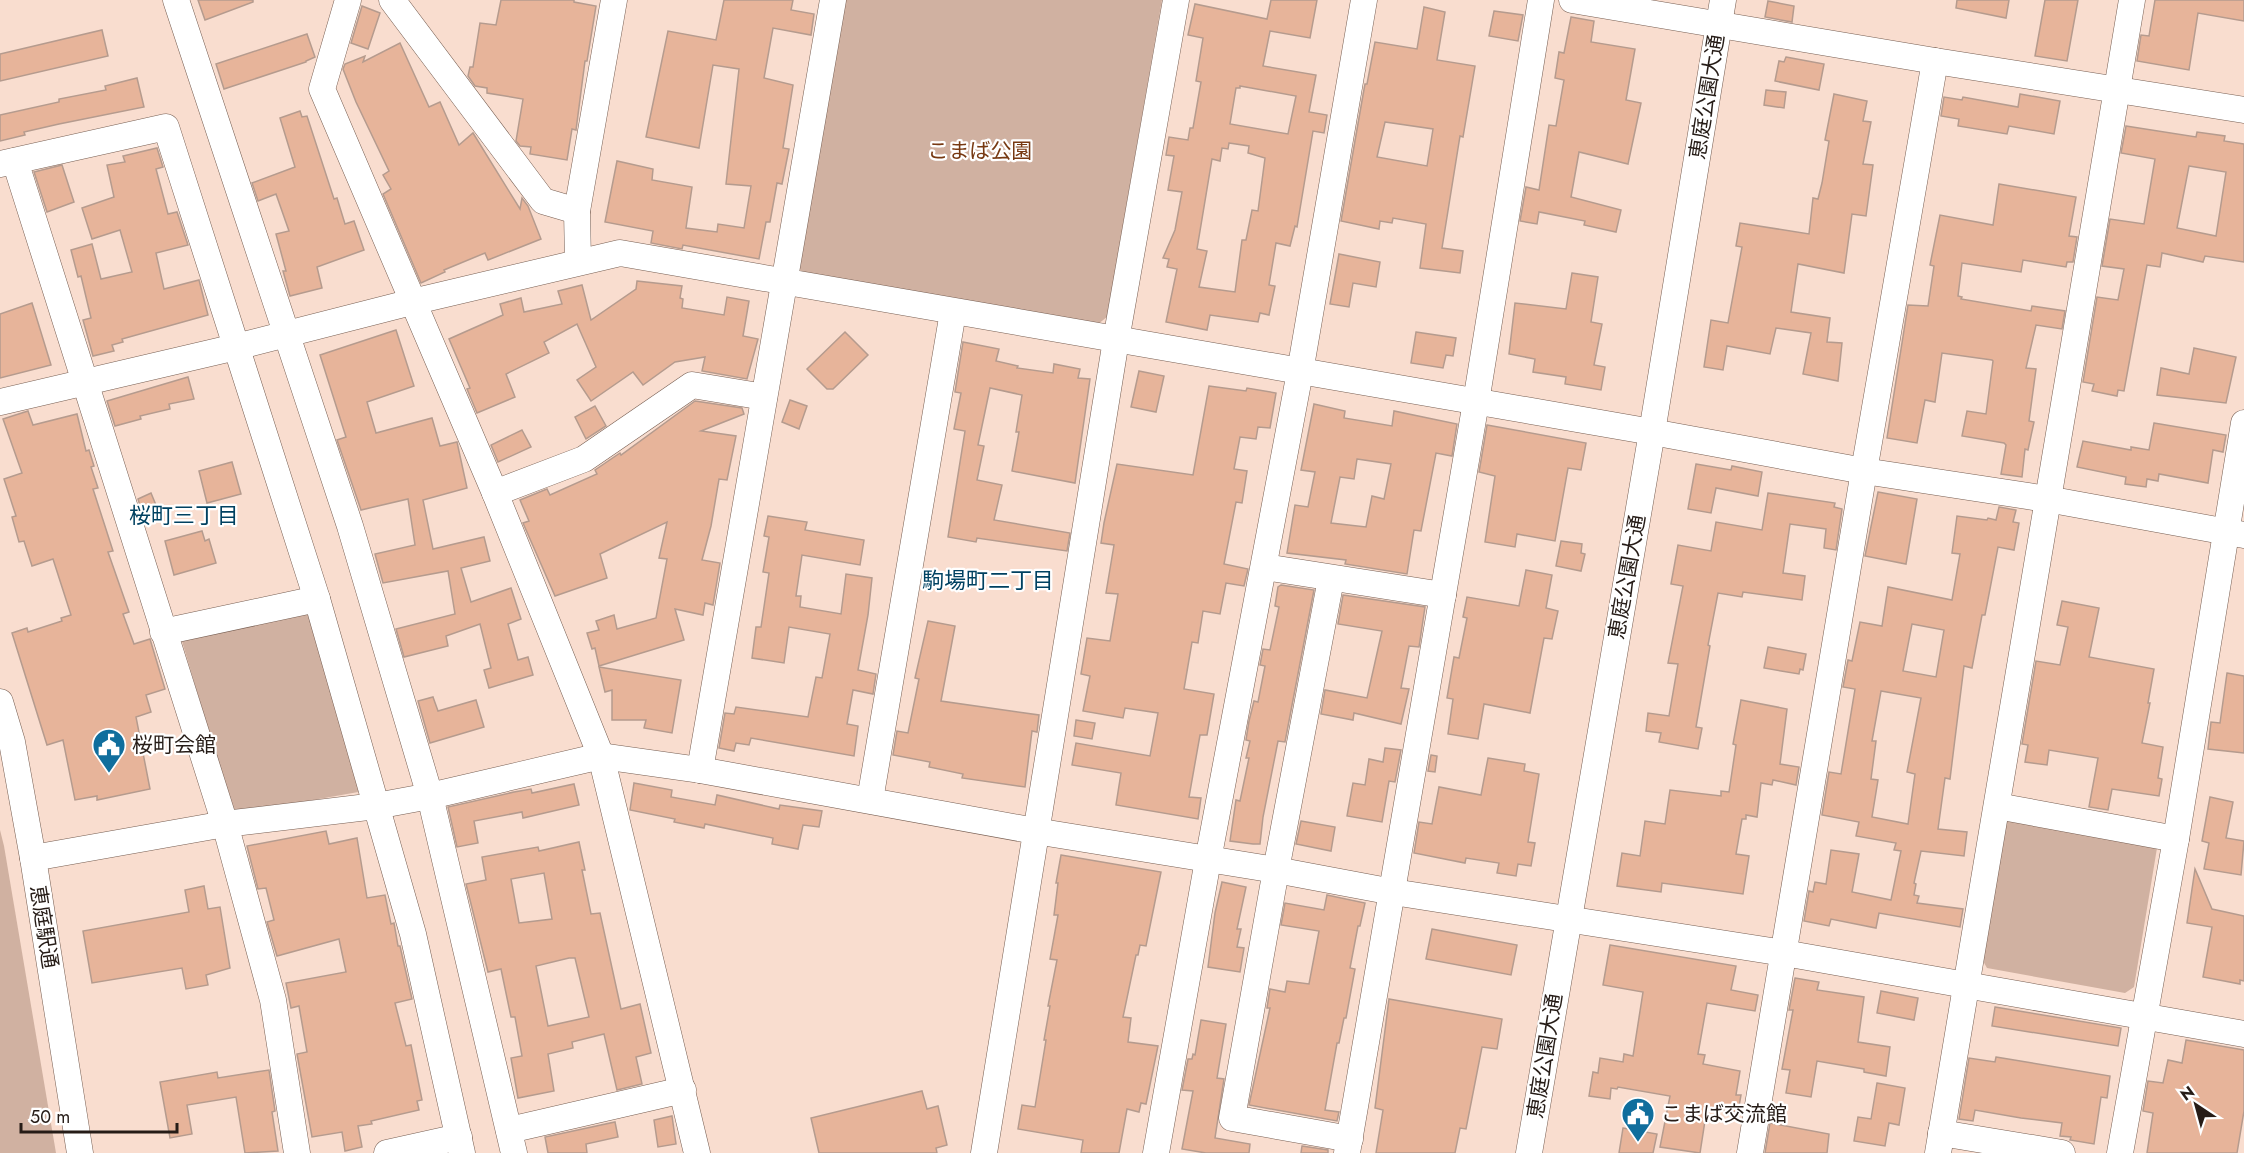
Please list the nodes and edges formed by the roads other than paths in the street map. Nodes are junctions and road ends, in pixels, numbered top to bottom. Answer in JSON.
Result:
{"nodes":[{"id":1,"x":176,"y":0,"type":"edge"},
{"id":2,"x":348,"y":0,"type":"edge"},
{"id":3,"x":392,"y":0,"type":"edge"},
{"id":4,"x":614,"y":0,"type":"edge"},
{"id":5,"x":833,"y":0,"type":"edge"},
{"id":6,"x":1176,"y":0,"type":"edge"},
{"id":7,"x":1364,"y":0,"type":"edge"},
{"id":8,"x":1540,"y":0,"type":"edge"},
{"id":9,"x":1572,"y":0,"type":"edge"},
{"id":10,"x":2132,"y":0,"type":"edge"},
{"id":11,"x":1721,"y":12,"type":"edge"},
{"id":12,"x":1935,"y":61,"type":"junction"},
{"id":13,"x":2116,"y":88,"type":"junction"},
{"id":14,"x":2244,"y":110,"type":"edge"},
{"id":15,"x":7,"y":162,"type":"edge"},
{"id":16,"x":577,"y":211,"type":"junction"},
{"id":17,"x":578,"y":262,"type":"junction"},
{"id":18,"x":785,"y":282,"type":"junction"},
{"id":19,"x":412,"y":302,"type":"junction"},
{"id":20,"x":953,"y":312,"type":"junction"},
{"id":21,"x":286,"y":334,"type":"junction"},
{"id":22,"x":1116,"y":340,"type":"junction"},
{"id":23,"x":236,"y":347,"type":"junction"},
{"id":24,"x":1300,"y":372,"type":"junction"},
{"id":25,"x":84,"y":383,"type":"junction"},
{"id":26,"x":764,"y":397,"type":"junction"},
{"id":27,"x":0,"y":402,"type":"edge"},
{"id":28,"x":1476,"y":402,"type":"junction"},
{"id":29,"x":2244,"y":423,"type":"edge"},
{"id":30,"x":1652,"y":432,"type":"junction"},
{"id":31,"x":1864,"y":471,"type":"junction"},
{"id":32,"x":495,"y":493,"type":"junction"},
{"id":33,"x":2047,"y":498,"type":"junction"},
{"id":34,"x":2235,"y":533,"type":"edge"},
{"id":35,"x":1264,"y":567,"type":"junction"},
{"id":36,"x":1331,"y":579,"type":"junction"},
{"id":37,"x":1443,"y":595,"type":"junction"},
{"id":38,"x":317,"y":599,"type":"junction"},
{"id":39,"x":163,"y":632,"type":"junction"},
{"id":40,"x":0,"y":702,"type":"edge"},
{"id":41,"x":601,"y":756,"type":"junction"},
{"id":42,"x":700,"y":770,"type":"junction"},
{"id":43,"x":430,"y":796,"type":"junction"},
{"id":44,"x":870,"y":800,"type":"junction"},
{"id":45,"x":376,"y":806,"type":"junction"},
{"id":46,"x":1996,"y":806,"type":"junction"},
{"id":47,"x":225,"y":825,"type":"junction"},
{"id":48,"x":1035,"y":831,"type":"junction"},
{"id":49,"x":2176,"y":839,"type":"junction"},
{"id":50,"x":33,"y":858,"type":"junction"},
{"id":51,"x":1208,"y":860,"type":"junction"},
{"id":52,"x":1276,"y":870,"type":"junction"},
{"id":53,"x":1393,"y":892,"type":"junction"},
{"id":54,"x":1568,"y":918,"type":"junction"},
{"id":55,"x":1784,"y":953,"type":"junction"},
{"id":56,"x":1966,"y":985,"type":"junction"},
{"id":57,"x":2144,"y":1016,"type":"junction"},
{"id":58,"x":2244,"y":1034,"type":"edge"},
{"id":59,"x":683,"y":1090,"type":"junction"},
{"id":60,"x":511,"y":1142,"type":"edge"},
{"id":61,"x":1940,"y":1143,"type":"edge"},
{"id":62,"x":461,"y":1145,"type":"edge"},
{"id":63,"x":1348,"y":1146,"type":"edge"},
{"id":64,"x":80,"y":1153,"type":"edge"},
{"id":65,"x":297,"y":1153,"type":"edge"},
{"id":66,"x":387,"y":1153,"type":"edge"},
{"id":67,"x":697,"y":1153,"type":"edge"},
{"id":68,"x":984,"y":1153,"type":"edge"},
{"id":69,"x":1156,"y":1153,"type":"edge"},
{"id":70,"x":1529,"y":1153,"type":"edge"},
{"id":71,"x":1750,"y":1153,"type":"edge"},
{"id":72,"x":2062,"y":1153,"type":"edge"},
{"id":73,"x":2120,"y":1153,"type":"edge"}],
"edges":[{"from":1,"to":21,"type":"street"},
{"from":2,"to":19,"type":"street"},
{"from":3,"to":16,"type":"street"},
{"from":4,"to":16,"type":"street"},
{"from":5,"to":18,"type":"street"},
{"from":6,"to":22,"type":"street"},
{"from":7,"to":24,"type":"street"},
{"from":8,"to":28,"type":"street"},
{"from":9,"to":11,"type":"street"},
{"from":10,"to":13,"type":"street"},
{"from":11,"to":12,"type":"street"},
{"from":11,"to":30,"type":"street","name":"恵庭公園大通"},
{"from":12,"to":13,"type":"street"},
{"from":12,"to":31,"type":"street"},
{"from":13,"to":14,"type":"street"},
{"from":13,"to":33,"type":"street"},
{"from":15,"to":23,"type":"street"},
{"from":15,"to":25,"type":"street"},
{"from":16,"to":17,"type":"street"},
{"from":17,"to":18,"type":"street"},
{"from":17,"to":19,"type":"street"},
{"from":18,"to":20,"type":"street"},
{"from":18,"to":26,"type":"street"},
{"from":19,"to":21,"type":"street"},
{"from":19,"to":32,"type":"street"},
{"from":20,"to":22,"type":"street"},
{"from":20,"to":44,"type":"street"},
{"from":21,"to":23,"type":"street"},
{"from":21,"to":43,"type":"street"},
{"from":22,"to":24,"type":"street"},
{"from":22,"to":48,"type":"street"},
{"from":23,"to":25,"type":"street"},
{"from":23,"to":38,"type":"street"},
{"from":24,"to":28,"type":"street"},
{"from":24,"to":35,"type":"street"},
{"from":25,"to":27,"type":"street"},
{"from":25,"to":39,"type":"street"},
{"from":26,"to":32,"type":"street"},
{"from":26,"to":42,"type":"street"},
{"from":28,"to":30,"type":"street"},
{"from":28,"to":37,"type":"street"},
{"from":29,"to":34,"type":"street"},
{"from":30,"to":31,"type":"street"},
{"from":30,"to":54,"type":"street","name":"恵庭公園大通"},
{"from":31,"to":33,"type":"street"},
{"from":31,"to":55,"type":"street"},
{"from":32,"to":41,"type":"street"},
{"from":33,"to":34,"type":"street"},
{"from":33,"to":46,"type":"street"},
{"from":34,"to":49,"type":"street"},
{"from":35,"to":36,"type":"street"},
{"from":35,"to":51,"type":"street"},
{"from":36,"to":37,"type":"street"},
{"from":36,"to":52,"type":"street"},
{"from":37,"to":53,"type":"street"},
{"from":38,"to":39,"type":"street"},
{"from":38,"to":45,"type":"street"},
{"from":39,"to":47,"type":"street"},
{"from":40,"to":50,"type":"street","name":"恵庭駅通"},
{"from":41,"to":42,"type":"street"},
{"from":41,"to":43,"type":"street"},
{"from":41,"to":59,"type":"street"},
{"from":42,"to":44,"type":"street"},
{"from":43,"to":45,"type":"street"},
{"from":43,"to":60,"type":"street"},
{"from":44,"to":48,"type":"street"},
{"from":45,"to":47,"type":"street"},
{"from":45,"to":62,"type":"street"},
{"from":46,"to":49,"type":"street"},
{"from":46,"to":56,"type":"street"},
{"from":47,"to":50,"type":"street"},
{"from":47,"to":65,"type":"street"},
{"from":48,"to":51,"type":"street"},
{"from":48,"to":68,"type":"street"},
{"from":49,"to":57,"type":"street"},
{"from":50,"to":64,"type":"street","name":"恵庭駅通"},
{"from":51,"to":52,"type":"street"},
{"from":51,"to":69,"type":"street"},
{"from":52,"to":53,"type":"street"},
{"from":52,"to":63,"type":"street"},
{"from":53,"to":54,"type":"street"},
{"from":53,"to":63,"type":"street"},
{"from":54,"to":55,"type":"street"},
{"from":54,"to":70,"type":"street","name":"恵庭公園大通"},
{"from":55,"to":56,"type":"street"},
{"from":55,"to":71,"type":"street"},
{"from":56,"to":57,"type":"street"},
{"from":56,"to":61,"type":"street"},
{"from":57,"to":58,"type":"street"},
{"from":57,"to":73,"type":"street"},
{"from":59,"to":60,"type":"street"},
{"from":59,"to":67,"type":"street"},
{"from":61,"to":72,"type":"street"},
{"from":62,"to":66,"type":"street"}]}
